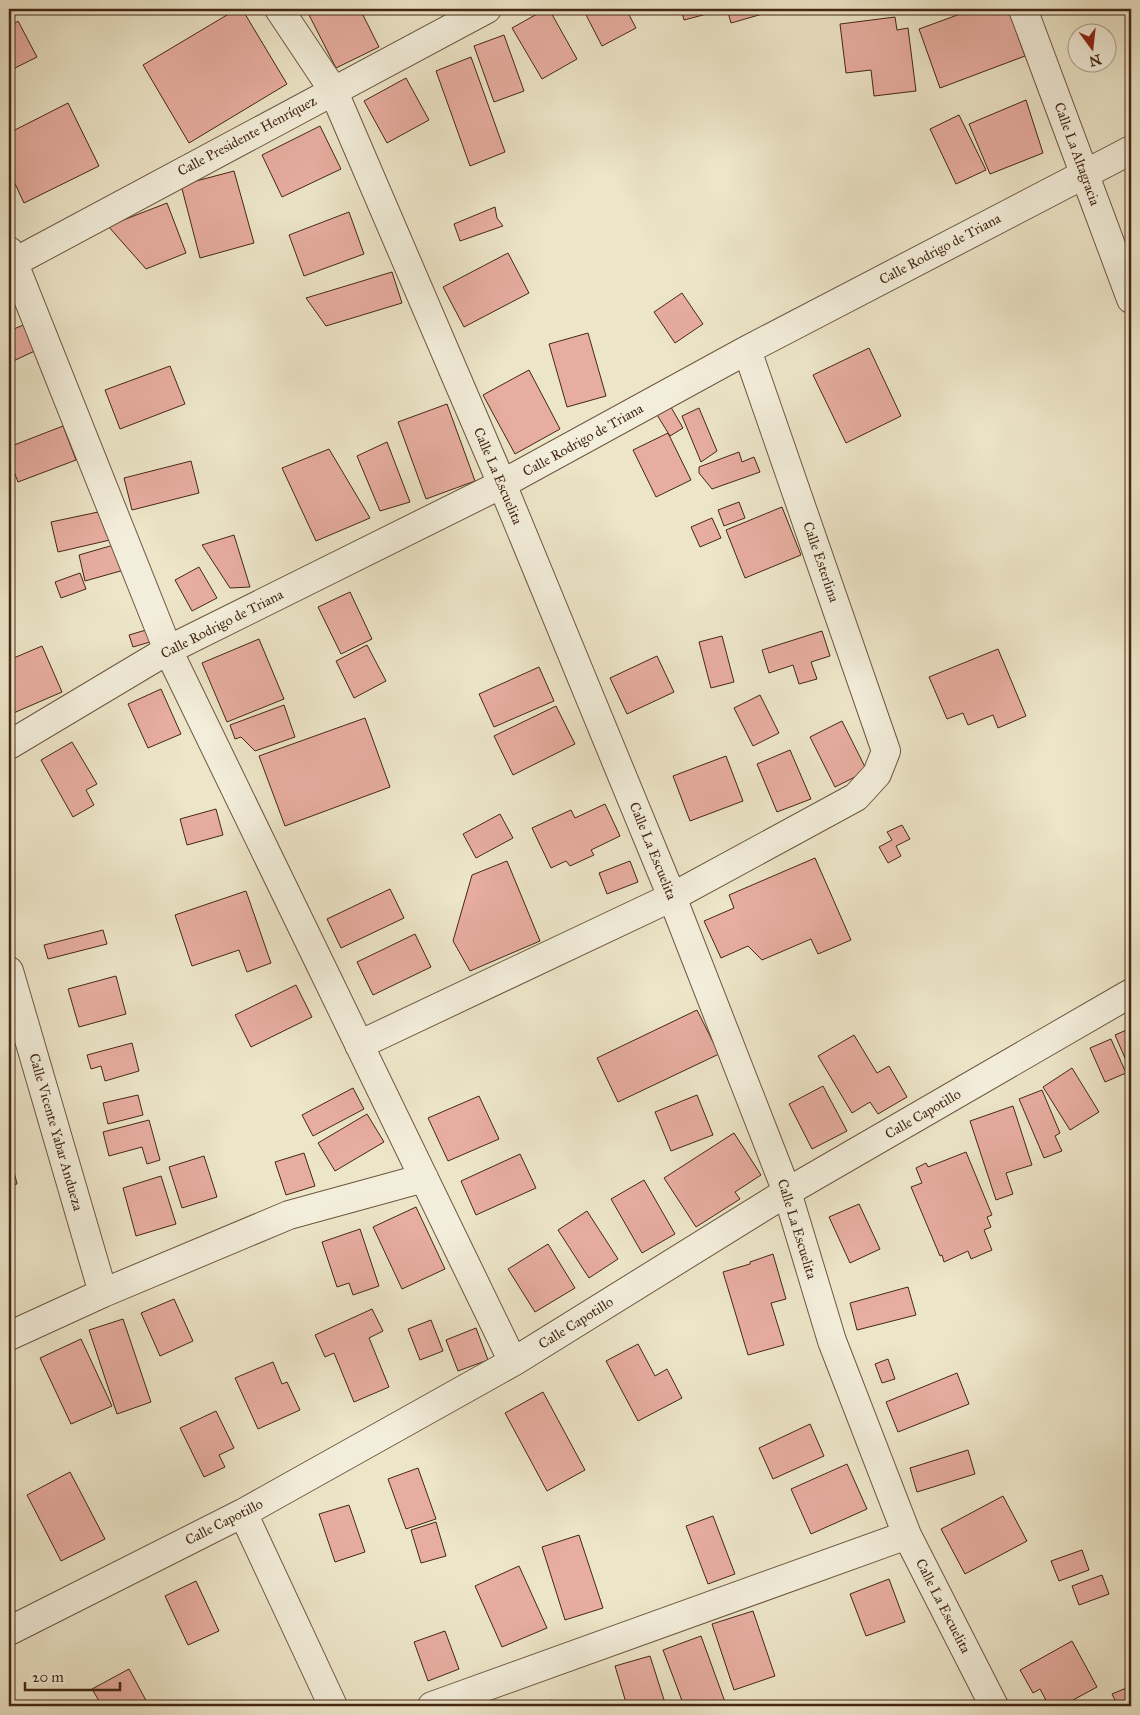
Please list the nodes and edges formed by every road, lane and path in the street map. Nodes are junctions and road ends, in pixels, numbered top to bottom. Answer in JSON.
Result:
{"nodes":[{"id":1,"x":279,"y":9,"type":"edge"},
{"id":2,"x":487,"y":9,"type":"edge"},
{"id":3,"x":1023,"y":9,"type":"edge"},
{"id":4,"x":333,"y":90,"type":"junction"},
{"id":5,"x":1131,"y":150,"type":"edge"},
{"id":6,"x":1085,"y":174,"type":"junction"},
{"id":7,"x":10,"y":259,"type":"edge"},
{"id":8,"x":1131,"y":299,"type":"edge"},
{"id":9,"x":747,"y":350,"type":"junction"},
{"id":10,"x":502,"y":484,"type":"junction"},
{"id":11,"x":168,"y":650,"type":"junction"},
{"id":12,"x":9,"y":745,"type":"edge"},
{"id":13,"x":672,"y":897,"type":"junction"},
{"id":14,"x":9,"y":971,"type":"edge"},
{"id":15,"x":1131,"y":993,"type":"edge"},
{"id":16,"x":359,"y":1045,"type":"junction"},
{"id":17,"x":424,"y":1178,"type":"junction"},
{"id":18,"x":787,"y":1192,"type":"junction"},
{"id":19,"x":103,"y":1293,"type":"junction"},
{"id":20,"x":9,"y":1336,"type":"edge"},
{"id":21,"x":513,"y":1362,"type":"junction"},
{"id":22,"x":243,"y":1513,"type":"junction"},
{"id":23,"x":906,"y":1535,"type":"junction"},
{"id":24,"x":9,"y":1631,"type":"edge"},
{"id":25,"x":333,"y":1706,"type":"edge"},
{"id":26,"x":432,"y":1706,"type":"edge"},
{"id":27,"x":994,"y":1706,"type":"edge"}],
"edges":[{"from":1,"to":4,"type":"street","name":"Calle La Escuelita"},
{"from":2,"to":4,"type":"street","name":"Calle Presidente Henríquez"},
{"from":3,"to":6,"type":"street","name":"Calle La Altagracia"},
{"from":4,"to":7,"type":"street","name":"Calle Presidente Henríquez"},
{"from":4,"to":10,"type":"street","name":"Calle La Escuelita"},
{"from":5,"to":6,"type":"street","name":"Calle Rodrigo de Triana"},
{"from":6,"to":8,"type":"street","name":"Calle La Altagracia"},
{"from":6,"to":9,"type":"street","name":"Calle Rodrigo de Triana"},
{"from":7,"to":11,"type":"street"},
{"from":9,"to":10,"type":"street","name":"Calle Rodrigo de Triana"},
{"from":9,"to":13,"type":"street","name":"Calle Esterlina"},
{"from":10,"to":11,"type":"street","name":"Calle Rodrigo de Triana"},
{"from":10,"to":13,"type":"street","name":"Calle La Escuelita"},
{"from":11,"to":12,"type":"street","name":"Calle Rodrigo de Triana"},
{"from":11,"to":16,"type":"street"},
{"from":13,"to":16,"type":"street"},
{"from":13,"to":18,"type":"street","name":"Calle La Escuelita"},
{"from":14,"to":19,"type":"street","name":"Calle Vicente Yabar Andueza"},
{"from":15,"to":18,"type":"street","name":"Calle Capotillo"},
{"from":16,"to":17,"type":"street"},
{"from":17,"to":19,"type":"street"},
{"from":17,"to":21,"type":"street"},
{"from":18,"to":21,"type":"street","name":"Calle Capotillo"},
{"from":18,"to":23,"type":"street","name":"Calle La Escuelita"},
{"from":19,"to":20,"type":"street"},
{"from":21,"to":22,"type":"street","name":"Calle Capotillo"},
{"from":22,"to":24,"type":"street","name":"Calle Capotillo"},
{"from":22,"to":25,"type":"street"},
{"from":23,"to":26,"type":"street"},
{"from":23,"to":27,"type":"street","name":"Calle La Escuelita"}]}
